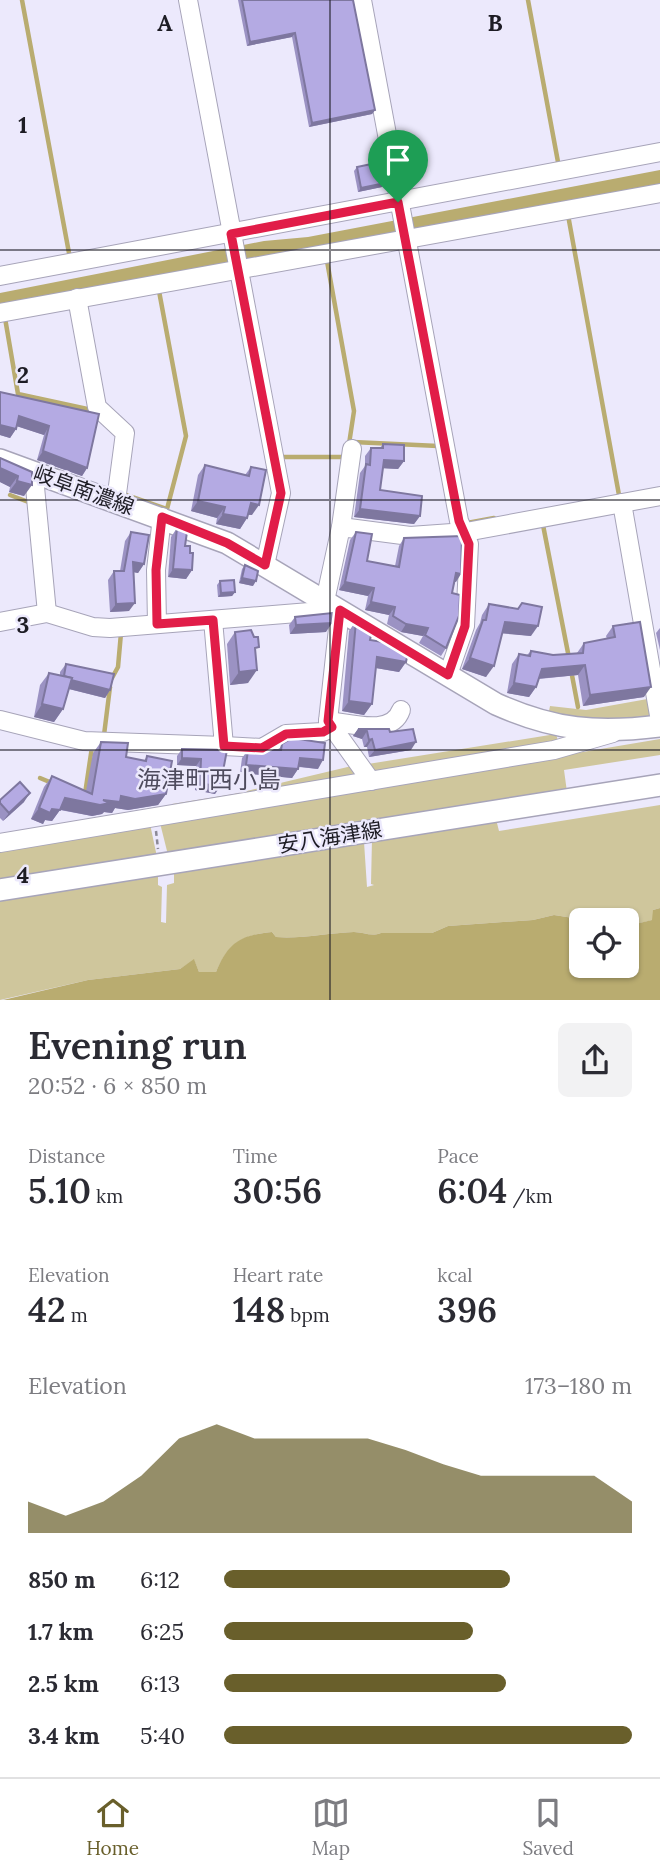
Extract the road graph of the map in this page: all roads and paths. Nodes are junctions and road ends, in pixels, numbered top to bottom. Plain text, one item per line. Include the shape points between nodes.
1 (188, 0) edge
2 (362, 0) edge
3 (660, 152) edge
4 (660, 193) edge
5 (399, 207) junction
6 (232, 238) junction
7 (405, 238) junction
8 (237, 265) junction
9 (0, 276) edge
10 (77, 298) junction
11 (0, 313) edge
12 (352, 449) dead end
13 (0, 460) edge
14 (37, 473) junction
15 (660, 496) edge
16 (116, 501) junction
17 (622, 503) junction
18 (162, 517) junction
19 (341, 527) junction
20 (466, 532) junction
21 (265, 565) junction
22 (332, 606) junction
23 (47, 613) junction
24 (213, 620) junction
25 (0, 622) edge
26 (157, 624) junction
27 (448, 675) junction
28 (401, 710) dead end
29 (0, 720) edge
30 (660, 720) edge
31 (330, 724) junction
32 (660, 726) edge
33 (618, 731) junction
34 (224, 746) junction
35 (371, 781) junction
36 (660, 785) edge
37 (154, 818) junction
38 (0, 843) edge
39 (160, 863) junction
40 (0, 890) edge

1 - 6 street
2 - 5 street
3 - 5 street
4 - 7 street
5 - 6 street
5 - 7 street
6 - 8 street
6 - 9 street
7 - 8 street
7 - 20 street via 459,521
8 - 10 street
8 - 21 street via 281,493
10 - 11 street
10 - 16 street via 97,407 125,433
12 - 19 street
13 - 14 main road, 岐阜南濃線
14 - 16 main road, 岐阜南濃線
14 - 23 street
15 - 17 street
16 - 18 main road, 岐阜南濃線
17 - 20 street
17 - 30 street
18 - 21 main road, 岐阜南濃線 via 227,543
18 - 26 street via 156,570
19 - 20 street via 410,536
19 - 22 street
20 - 27 street via 465,626
21 - 22 main road, 岐阜南濃線
22 - 24 street via 321,611
22 - 27 main road, 岐阜南濃線
22 - 31 street
23 - 25 street
23 - 26 street via 93,627
24 - 26 street
24 - 34 street
27 - 33 main road, 岐阜南濃線 via 533,720 574,729
28 - 31 street via 391,723 380,726
29 - 34 street via 84,741
31 - 34 street via 323,732 286,734 262,748
31 - 35 street
32 - 33 main road, 岐阜南濃線
33 - 35 street via 554,750
35 - 37 street
36 - 39 main road, 安八海津線
37 - 38 street
37 - 39 path
39 - 40 main road, 安八海津線

